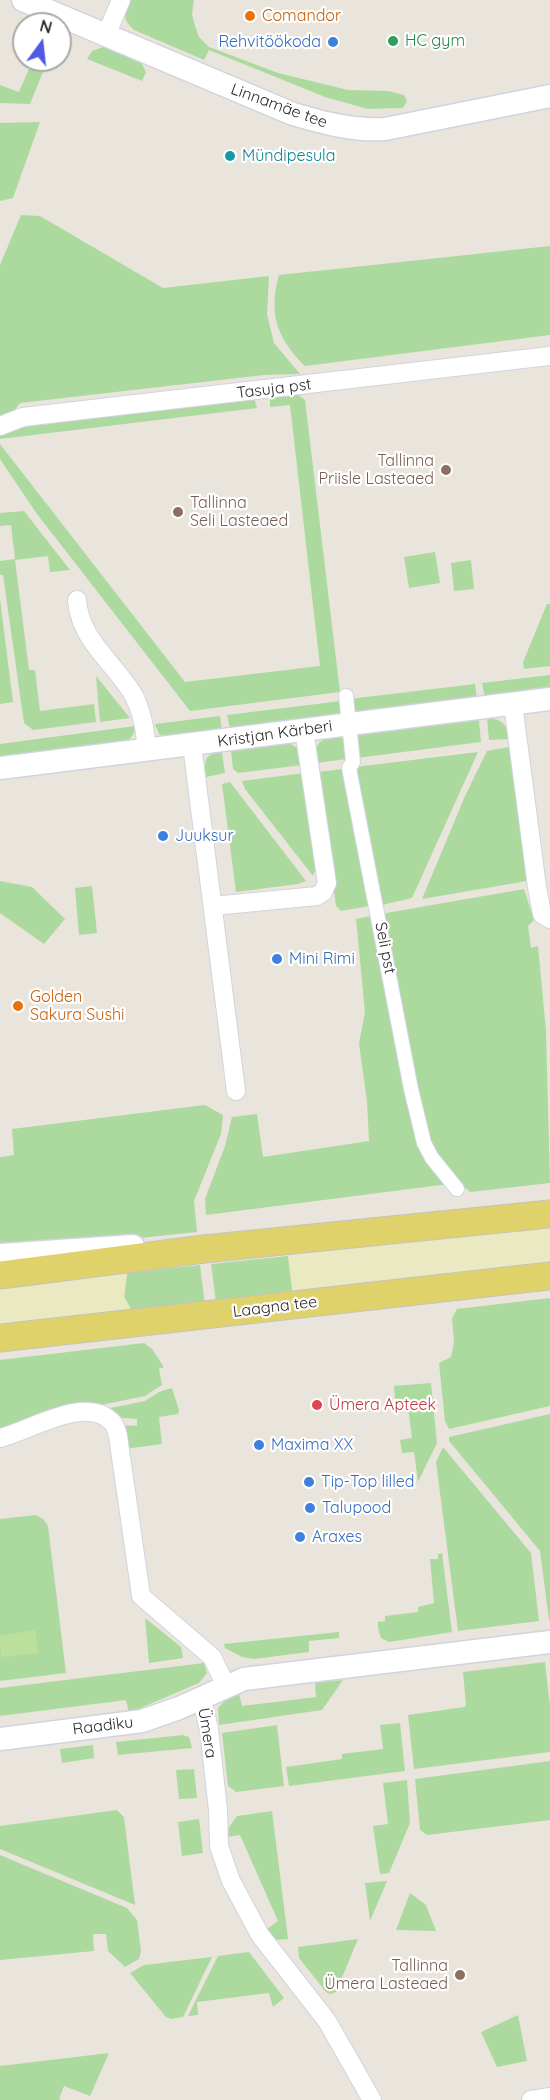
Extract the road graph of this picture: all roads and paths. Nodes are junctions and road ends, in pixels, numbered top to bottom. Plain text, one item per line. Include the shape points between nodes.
1 (23, 0) edge
2 (121, 0) edge
3 (106, 35) junction
4 (550, 96) edge
5 (550, 356) edge
6 (0, 426) edge
7 (77, 600) dead end
8 (346, 696) dead end
9 (550, 699) edge
10 (513, 704) junction
11 (348, 724) junction
12 (304, 730) junction
13 (192, 745) junction
14 (147, 750) junction
15 (0, 768) edge
16 (213, 906) junction
17 (550, 919) edge
18 (236, 1091) dead end
19 (457, 1189) dead end
20 (550, 1214) edge
21 (204, 1249) junction
22 (0, 1255) edge
23 (0, 1275) edge
24 (550, 1276) edge
25 (61, 1331) junction
26 (0, 1338) edge
27 (0, 1346) edge
28 (0, 1437) edge
29 (550, 1642) edge
30 (226, 1686) junction
31 (201, 1697) junction
32 (0, 1739) edge
33 (550, 2097) edge
34 (372, 2100) edge
35 (531, 2100) edge

1 - 3 street, Linnamäe tee
2 - 3 street
3 - 4 street, Linnamäe tee via 293,114 332,126 385,129
5 - 6 street, Tasuja pst via 23,417
7 - 14 street via 78,616 86,632 132,693 144,721
8 - 11 street, Seli pst
9 - 10 street, Kristjan Kärberi
10 - 11 street, Kristjan Kärberi
10 - 17 street via 537,887 542,914
11 - 12 street, Kristjan Kärberi
11 - 19 street, Seli pst via 353,762 349,768 411,1089 424,1143
12 - 13 street, Kristjan Kärberi
12 - 16 street via 327,883 323,892 318,896
13 - 14 street, Kristjan Kärberi
13 - 16 street
14 - 15 street, Kristjan Kärberi
16 - 18 street
20 - 21 main road
21 - 22 street via 166,1244
21 - 23 main road
24 - 25 main road, Laagna tee
25 - 26 main road, Laagna tee
25 - 27 street
28 - 30 street, Ümera via 81,1412 97,1413 113,1423 141,1596 212,1658
29 - 30 street via 290,1672
30 - 31 street, Ümera
31 - 32 street, Raadiku via 142,1721
31 - 34 street, Ümera via 209,1729 219,1846 231,1881 260,1935 327,2021
33 - 35 street

